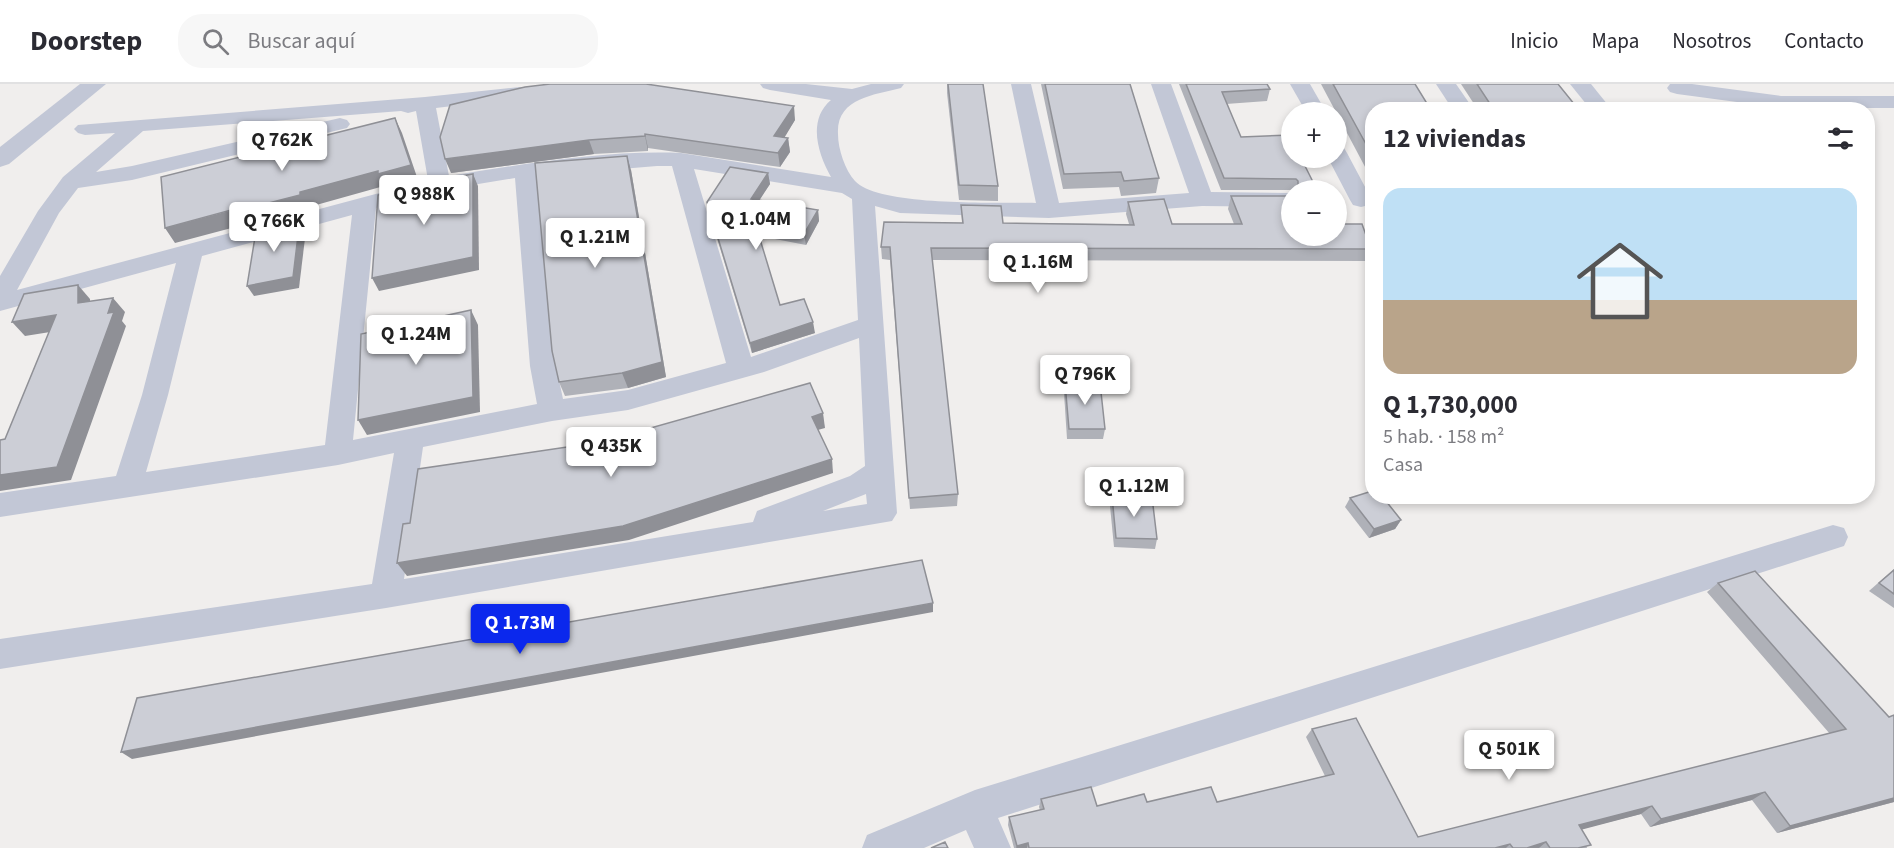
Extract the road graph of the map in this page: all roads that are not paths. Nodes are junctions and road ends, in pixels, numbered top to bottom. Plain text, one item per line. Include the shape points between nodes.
1 (94, 84) edge
2 (770, 84) edge
3 (894, 84) edge
4 (1021, 84) edge
5 (1161, 84) edge
6 (1300, 84) edge
7 (1446, 84) edge
8 (1580, 84) edge
9 (1674, 86) edge
10 (540, 91) edge
11 (852, 95) junction
12 (1310, 102) edge
13 (1458, 102) edge
14 (1595, 102) edge
15 (1696, 102) edge
16 (1781, 102) joint
17 (1894, 102) edge
18 (425, 104) junction
19 (137, 125) junction
20 (85, 129) dead end
21 (0, 159) edge
22 (681, 160) junction
23 (1346, 168) edge
24 (525, 170) junction
25 (71, 182) junction
26 (440, 184) junction
27 (855, 192) junction
28 (1365, 197) edge
29 (1202, 199) junction
30 (1281, 200) edge
31 (1365, 200) edge
32 (1347, 201) edge
33 (365, 204) junction
34 (1049, 211) junction
35 (191, 251) junction
36 (0, 298) edge
37 (0, 303) edge
38 (872, 324) junction
39 (741, 369) junction
40 (552, 411) junction
41 (410, 441) junction
42 (338, 454) junction
43 (128, 485) junction
44 (0, 505) edge
45 (1833, 537) dead end
46 (386, 595) junction
47 (0, 654) edge
48 (975, 808) junction
49 (880, 848) edge
50 (993, 848) edge

1 - 21 street
2 - 11 street
3 - 11 street
4 - 34 street
5 - 29 street
6 - 12 street
7 - 13 street
8 - 14 street
9 - 15 street
9 - 16 street
10 - 18 street
11 - 27 street via 834,108 825,139 840,176
16 - 17 street
18 - 19 street
18 - 25 street via 132,173
18 - 26 street
19 - 20 street
19 - 25 street
22 - 24 street
22 - 27 street
22 - 39 street
23 - 28 street
24 - 26 street
24 - 40 street via 543,366
25 - 36 street
26 - 33 street
27 - 34 street via 900,206
27 - 38 street
29 - 30 street
29 - 34 street
31 - 32 street
33 - 35 street
33 - 42 street
35 - 37 street
35 - 43 street
38 - 39 street
38 - 46 street via 882,513
39 - 40 street via 628,400
40 - 41 street
41 - 42 street
41 - 46 street
42 - 43 street
43 - 44 street
45 - 48 street
46 - 47 street
48 - 49 street
48 - 50 street

